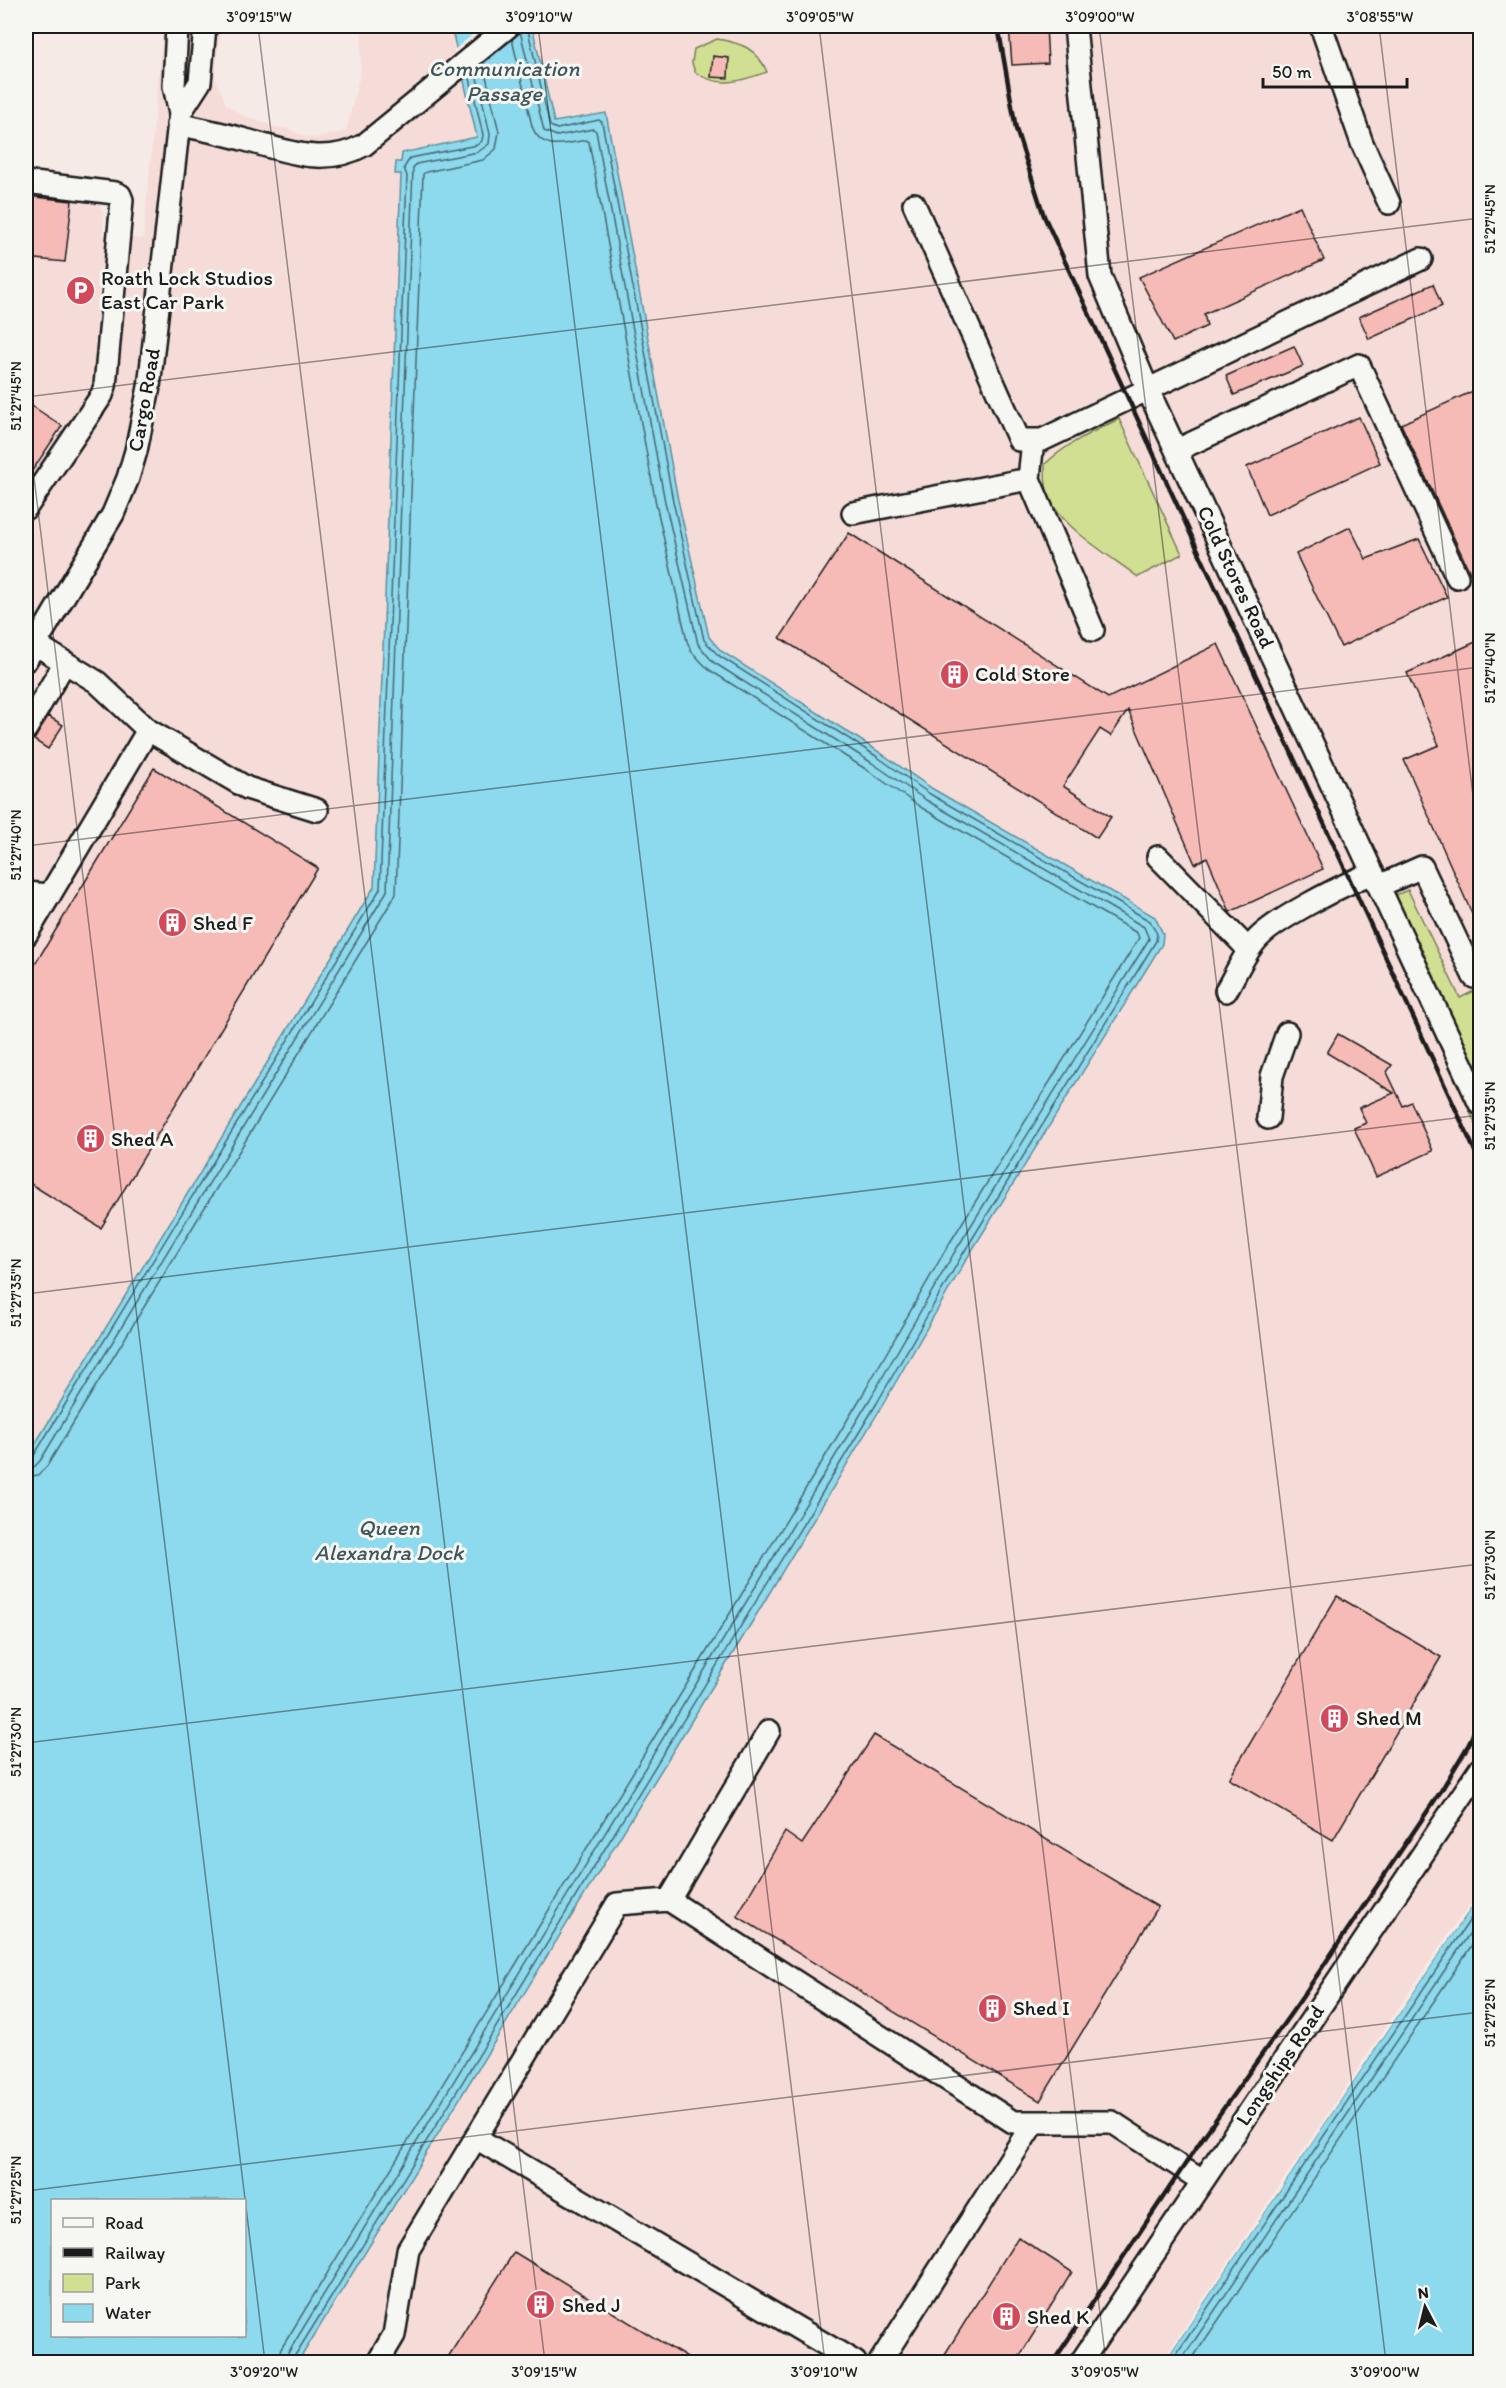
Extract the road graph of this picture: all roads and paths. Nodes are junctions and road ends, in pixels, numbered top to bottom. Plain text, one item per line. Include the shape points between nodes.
1 (177, 26) edge
2 (205, 26) edge
3 (509, 26) edge
4 (1075, 26) edge
5 (1320, 26) edge
6 (179, 118) junction
7 (26, 182) edge
8 (1389, 203) dead end
9 (914, 204) dead end
10 (1421, 259) dead end
11 (1148, 390) junction
12 (1033, 440) junction
13 (1177, 450) junction
14 (1029, 479) junction
15 (26, 508) edge
16 (853, 513) dead end
17 (1457, 577) dead end
18 (1093, 630) dead end
19 (30, 652) edge
20 (65, 662) junction
21 (26, 729) edge
22 (148, 730) junction
23 (316, 810) dead end
24 (1158, 857) dead end
25 (1376, 879) junction
26 (26, 893) edge
27 (50, 895) junction
28 (26, 935) edge
29 (1249, 950) junction
30 (1480, 974) edge
31 (1226, 991) dead end
32 (1287, 1033) dead end
33 (1480, 1104) edge
34 (1268, 1118) dead end
35 (769, 1731) dead end
36 (1480, 1769) edge
37 (669, 1900) junction
38 (1034, 2122) junction
39 (476, 2138) junction
40 (1202, 2181) junction
41 (378, 2362) edge
42 (855, 2362) edge
43 (880, 2362) edge
44 (1081, 2362) edge

1 - 6 street via 174,86
2 - 6 street via 200,82
3 - 6 street via 352,152 317,158 303,156
4 - 11 street, Cold Stores Road via 1100,276
5 - 8 street via 1362,143
6 - 19 street, Cargo Road via 149,387 136,451 113,514
7 - 15 street via 120,195 122,200 102,395
9 - 12 street via 1018,440
10 - 11 street
11 - 12 street via 1042,440
11 - 13 street, Cold Stores Road
12 - 14 street
13 - 17 street via 1359,365
13 - 25 street, Cold Stores Road
14 - 16 street
14 - 18 street
19 - 20 street
20 - 21 street
20 - 22 street via 97,682
22 - 23 street via 247,788
22 - 27 street
24 - 29 street
25 - 29 street via 1350,881 1291,915 1255,941
25 - 30 street via 1422,867 1474,977
25 - 33 street, Cold Stores Road
26 - 27 street
27 - 28 street
29 - 31 street
32 - 34 street via 1272,1076
35 - 37 street
36 - 40 street, Longships Road
37 - 38 street via 1013,2122
37 - 39 street via 617,1904
38 - 40 street via 1112,2122
38 - 43 street
39 - 41 street via 408,2250 394,2335
39 - 42 street
40 - 44 street, Longships Road

